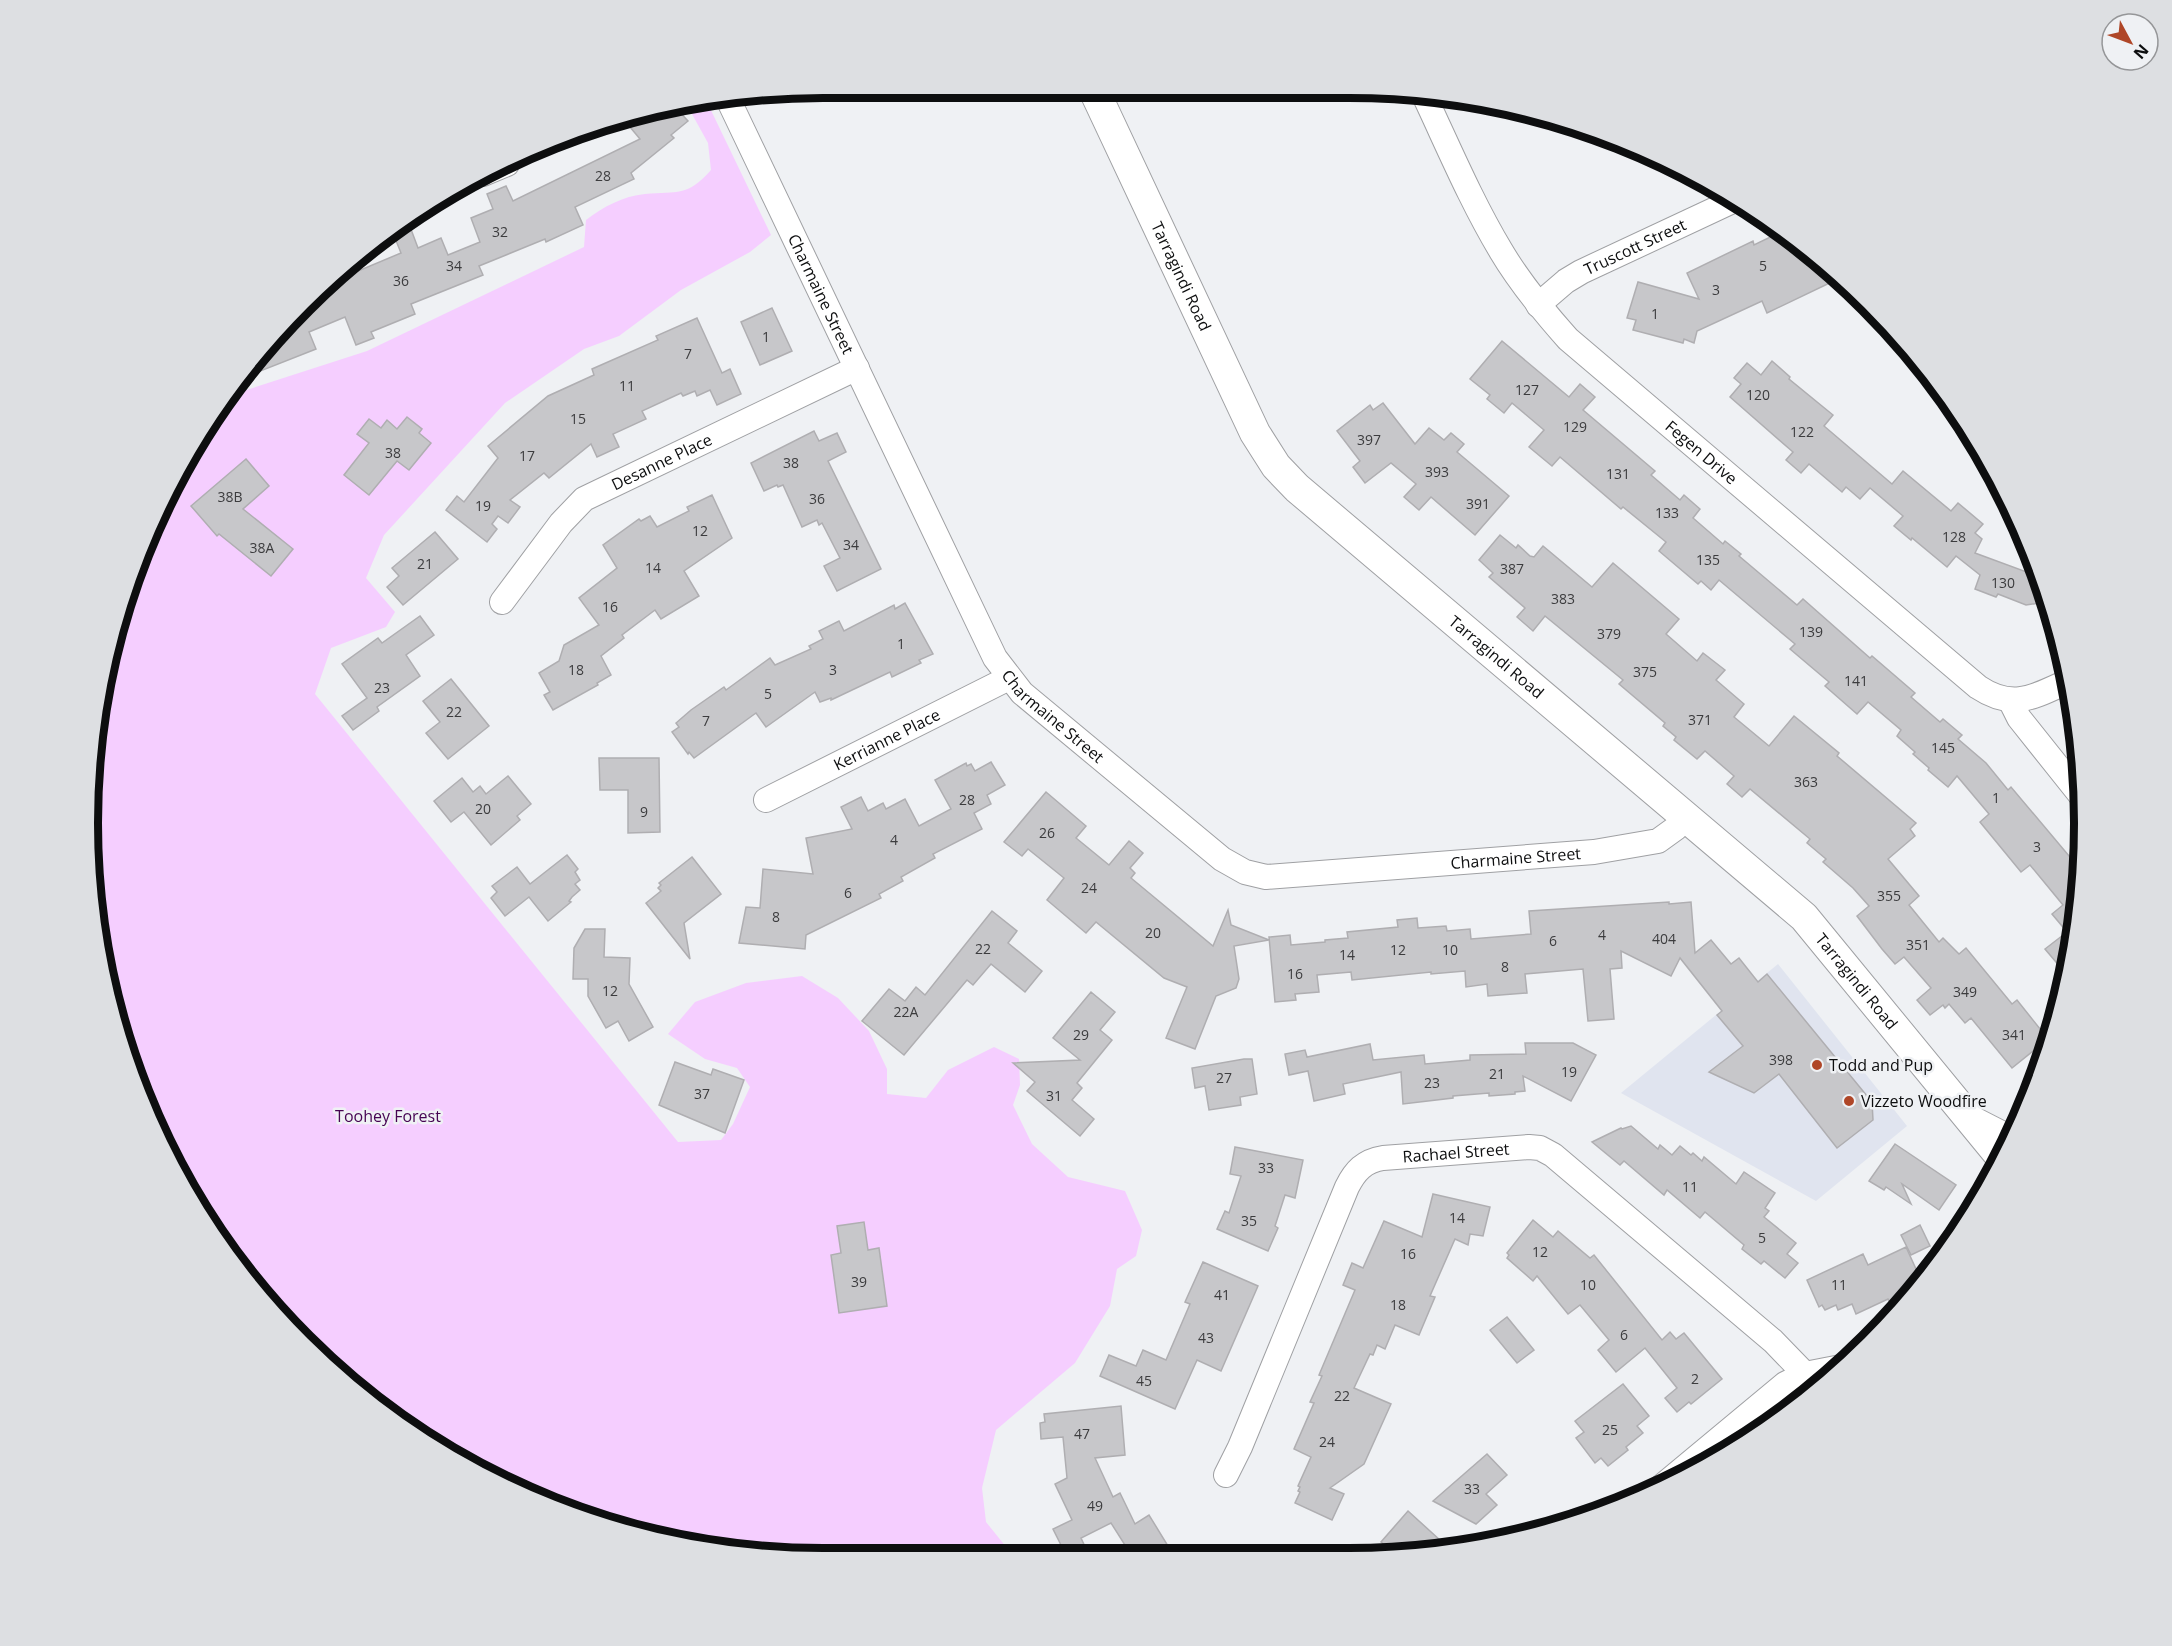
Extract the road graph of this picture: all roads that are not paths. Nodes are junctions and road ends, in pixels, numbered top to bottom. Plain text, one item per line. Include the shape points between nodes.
1 (1097, 98) edge
2 (1427, 102) edge
3 (730, 104) edge
4 (1726, 204) edge
5 (1538, 305) junction
6 (857, 368) junction
7 (502, 602) dead end
8 (1009, 678) junction
9 (2061, 684) edge
10 (2010, 700) junction
11 (2073, 786) edge
12 (766, 800) dead end
13 (1685, 816) junction
14 (1965, 1114) junction
15 (2004, 1134) edge
16 (1996, 1151) edge
17 (1825, 1370) edge
18 (1805, 1374) junction
19 (1690, 1463) edge
20 (1226, 1475) dead end

1 - 13 street, Tarragindi Road via 1255,433 1275,466
2 - 5 street, Fegen Drive via 1487,228
3 - 6 street, Charmaine Street
4 - 5 street, Truscott Street via 1581,272
5 - 10 street, Fegen Drive via 1568,339 1969,679 1993,697
6 - 7 street, Desanne Place via 584,499 567,515
6 - 8 street, Charmaine Street via 983,636
8 - 12 street, Kerrianne Place
8 - 13 street, Charmaine Street via 1029,699 1222,859 1245,872 1266,877 1594,852 1658,841
9 - 10 street via 2030,697
10 - 11 street via 2019,718
13 - 14 street, Tarragindi Road via 1812,926
14 - 15 street
14 - 16 street, Tarragindi Road
17 - 18 street
18 - 19 street via 1785,1384
18 - 20 street, Rachael Street via 1773,1341 1544,1149 1383,1158 1364,1164 1351,1178

